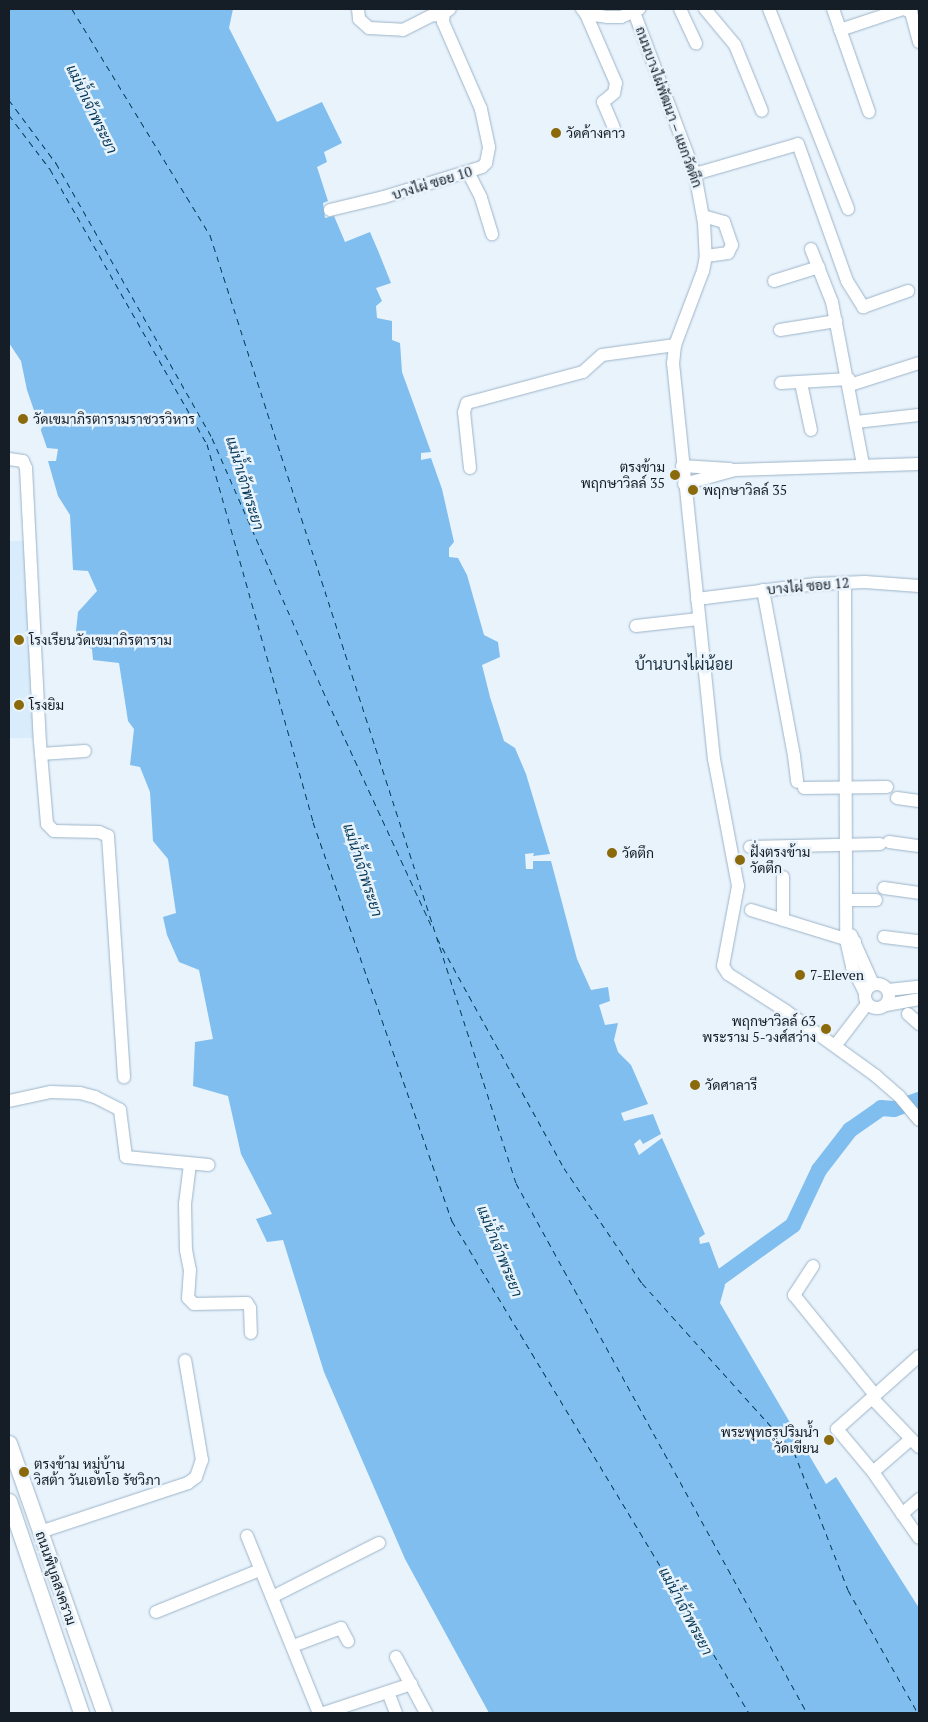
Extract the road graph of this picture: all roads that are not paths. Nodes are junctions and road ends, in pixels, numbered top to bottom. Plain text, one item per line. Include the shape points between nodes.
1 (358, 9) edge
2 (680, 9) edge
3 (705, 9) edge
4 (769, 9) edge
5 (833, 9) edge
6 (904, 9) edge
7 (637, 10) edge
8 (584, 11) edge
9 (441, 12) edge
10 (840, 30) junction
11 (919, 42) edge
12 (696, 44) dead end
13 (762, 111) dead end
14 (868, 112) dead end
15 (614, 128) dead end
16 (468, 172) junction
17 (695, 174) junction
18 (848, 209) dead end
19 (330, 210) dead end
20 (704, 216) junction
21 (492, 234) dead end
22 (811, 249) dead end
23 (706, 256) junction
24 (819, 267) junction
25 (774, 281) dead end
26 (908, 291) dead end
27 (836, 321) junction
28 (780, 330) dead end
29 (675, 345) junction
30 (919, 362) edge
31 (849, 382) junction
32 (781, 383) dead end
33 (801, 383) junction
34 (919, 415) edge
35 (856, 422) junction
36 (811, 430) dead end
37 (9, 459) edge
38 (863, 464) junction
39 (919, 464) edge
40 (682, 466) junction
41 (470, 468) dead end
42 (735, 470) junction
43 (684, 484) junction
44 (919, 586) edge
45 (762, 590) junction
46 (845, 590) dead end
47 (696, 598) junction
48 (699, 619) junction
49 (636, 626) dead end
50 (85, 750) dead end
51 (41, 754) junction
52 (887, 787) dead end
53 (845, 788) junction
54 (897, 798) dead end
55 (919, 801) edge
56 (847, 843) junction
57 (919, 846) edge
58 (750, 847) dead end
59 (783, 877) dead end
60 (884, 888) dead end
61 (919, 893) edge
62 (848, 900) junction
63 (876, 900) dead end
64 (751, 910) dead end
65 (783, 920) junction
66 (850, 937) junction
67 (884, 937) dead end
68 (919, 941) edge
69 (919, 987) edge
70 (888, 990) junction
71 (869, 993) junction
72 (919, 999) edge
73 (886, 1005) junction
74 (908, 1014) dead end
75 (919, 1024) edge
76 (834, 1046) junction
77 (124, 1077) dead end
78 (9, 1101) edge
79 (917, 1117) edge
80 (190, 1164) junction
81 (209, 1165) dead end
82 (813, 1266) dead end
83 (251, 1332) dead end
84 (919, 1356) edge
85 (185, 1360) dead end
86 (874, 1396) junction
87 (9, 1443) edge
88 (915, 1443) edge
89 (873, 1472) junction
90 (919, 1499) edge
91 (9, 1501) edge
92 (902, 1514) junction
93 (14, 1532) edge
94 (40, 1532) junction
95 (247, 1536) dead end
96 (919, 1538) edge
97 (379, 1543) dead end
98 (260, 1570) junction
99 (272, 1597) junction
100 (156, 1612) dead end
101 (348, 1641) dead end
102 (293, 1646) junction
103 (396, 1657) dead end
104 (411, 1684) junction
105 (388, 1692) junction
106 (81, 1713) edge
107 (104, 1713) edge
108 (319, 1713) edge
109 (324, 1713) edge
110 (396, 1713) edge
111 (426, 1713) edge

1 - 9 street via 359,19 369,28 403,30
2 - 12 street
3 - 13 street via 735,45
4 - 18 street
5 - 10 street
6 - 10 street
6 - 11 street via 911,12
7 - 8 street via 607,18
7 - 17 street, ถนนบางไผ่พัฒนา – แยกวัดตึก
8 - 15 street via 616,82 614,93 603,102
9 - 16 street, บางไผ่ ซอย 10 via 478,102 489,147 486,163
10 - 14 street
16 - 19 street, บางไผ่ ซอย 10
16 - 21 street via 481,198
17 - 20 street, ถนนบางไผ่พัฒนา – แยกวัดตึก
17 - 26 street via 798,144 847,281 863,307
20 - 23 street, ถนนบางไผ่พัฒนา – แยกวัดตึก
20 - 23 street via 724,222 732,245 728,253
22 - 24 street
23 - 29 street, ถนนบางไผ่พัฒนา – แยกวัดตึก via 697,291
24 - 25 street
24 - 27 street
27 - 28 street
27 - 31 street
29 - 40 street, ถนนบางไผ่พัฒนา – แยกวัดตึก via 673,363
29 - 41 street via 602,356 583,372 467,403 464,412
30 - 31 street
31 - 33 street
31 - 35 street
32 - 33 street
33 - 36 street
34 - 35 street
35 - 38 street
37 - 51 street via 23,461 26,468
38 - 39 street
38 - 42 street
40 - 42 street
40 - 43 street, ถนนบางไผ่พัฒนา – แยกวัดตึก
42 - 43 street
43 - 47 street, ถนนบางไผ่พัฒนา – แยกวัดตึก
44 - 45 street, บางไผ่ ซอย 12 via 865,582
45 - 47 street, บางไผ่ ซอย 12
45 - 53 street via 801,785
46 - 53 street
47 - 48 street, ถนนบางไผ่พัฒนา – แยกวัดตึก
48 - 49 street
48 - 76 street, ถนนบางไผ่พัฒนา – แยกวัดตึก via 720,801 738,886 723,966 728,974
50 - 51 street
51 - 77 street via 49,828 108,836
52 - 53 street
53 - 56 street
54 - 55 street
56 - 57 street
56 - 58 street
56 - 62 street
59 - 65 street
60 - 61 street
62 - 63 street
62 - 66 street
64 - 65 street
65 - 66 street
66 - 71 street via 852,967
67 - 68 street
69 - 70 street
70 - 71 street
70 - 73 street
71 - 73 street via 876,1009
71 - 76 street
72 - 73 street
74 - 75 street
76 - 79 street, ถนนบางไผ่พัฒนา – แยกวัดตึก via 899,1096
78 - 80 street via 51,1092 95,1097 120,1110 126,1157
80 - 81 street
80 - 83 street via 185,1204 190,1270 188,1298 194,1304 247,1303
82 - 86 street via 794,1295
84 - 86 street
85 - 94 street via 202,1460 196,1477
86 - 88 street
86 - 89 street via 837,1429
87 - 94 main road, ถนนพิบูลสงคราม
88 - 89 street
89 - 92 street
90 - 92 street
91 - 93 main road, ถนนพิบูลสงคราม
92 - 96 street
93 - 106 main road, ถนนพิบูลสงคราม
94 - 107 main road, ถนนพิบูลสงคราม
95 - 98 street
97 - 99 street
98 - 99 street
98 - 100 street
99 - 102 street
101 - 102 street via 341,1628
102 - 108 street
103 - 104 street
104 - 105 street
104 - 111 street
105 - 109 street
105 - 110 street

